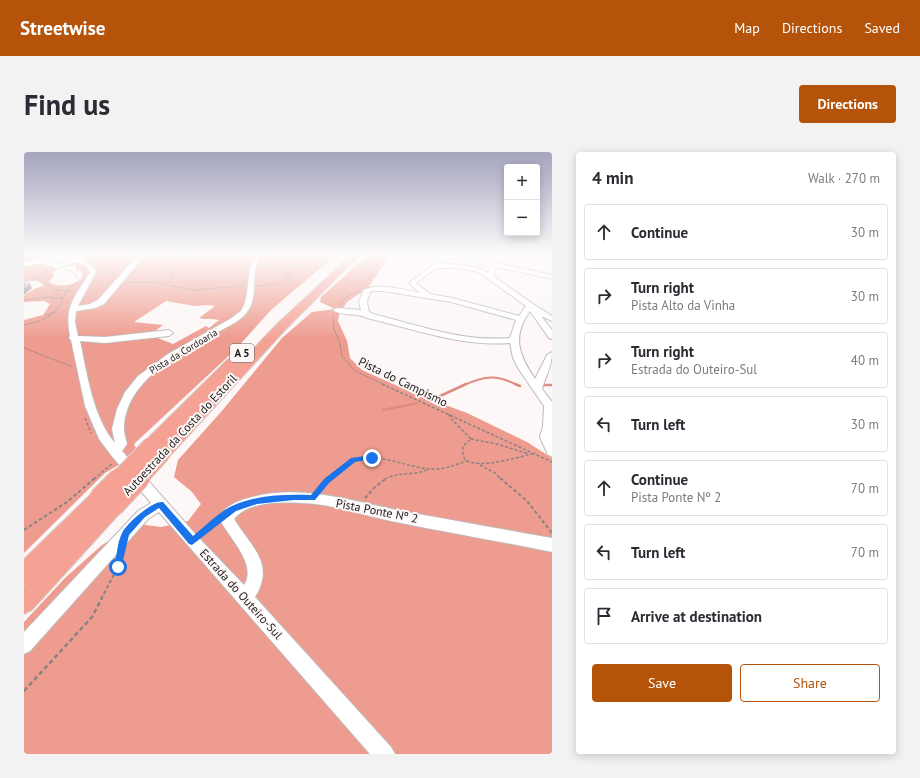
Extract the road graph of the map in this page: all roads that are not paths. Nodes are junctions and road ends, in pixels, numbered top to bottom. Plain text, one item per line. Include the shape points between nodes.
1 (87, 282) edge
2 (118, 282) edge
3 (251, 282) edge
4 (324, 282) edge
5 (413, 282) edge
6 (498, 282) edge
7 (514, 282) edge
8 (507, 288) junction
9 (428, 296) junction
10 (530, 306) junction
11 (72, 309) junction
12 (336, 310) road end
13 (365, 313) junction
14 (522, 319) junction
15 (552, 319) edge
16 (169, 333) dead end
17 (552, 336) edge
18 (73, 338) junction
19 (513, 340) junction
20 (552, 355) edge
21 (537, 389) junction
22 (115, 452) junction
23 (552, 452) edge
24 (107, 502) junction
25 (160, 504) junction
26 (552, 545) edge
27 (24, 574) edge
28 (245, 598) junction
29 (24, 602) edge
30 (24, 645) edge
31 (384, 754) edge

1 - 11 street, Estrada do Outeiro-Sul
2 - 11 street via 99,304
3 - 22 street, Pista da Cordoaria via 248,305 244,312 205,338 158,363 132,388 124,403 118,428 121,444
4 - 24 highway, Autoestrada da Costa do Estoril / A 5, bridge
5 - 9 street
6 - 8 street
7 - 8 street via 514,287
8 - 10 street
9 - 13 street via 372,289 365,295
9 - 14 street
10 - 14 street
10 - 15 street
10 - 17 street
11 - 18 street, Estrada do Outeiro-Sul
12 - 13 street
13 - 19 street via 458,339 476,342
14 - 19 street
16 - 18 street via 105,340
18 - 22 street, Estrada do Outeiro-Sul via 94,418
19 - 21 street via 517,358
20 - 21 street
21 - 23 street via 549,406 546,437
22 - 25 street, Estrada do Outeiro-Sul
24 - 27 highway, Autoestrada da Costa do Estoril / A 5
24 - 29 highway, Autoestrada da Costa do Estoril / A 5
25 - 28 street, Estrada do Outeiro-Sul
25 - 30 street via 143,515
26 - 28 street, Pista Ponte Nº 2 via 313,498 294,497 257,501 234,509 226,518 252,554 255,566 253,588
28 - 31 street, Estrada do Outeiro-Sul

